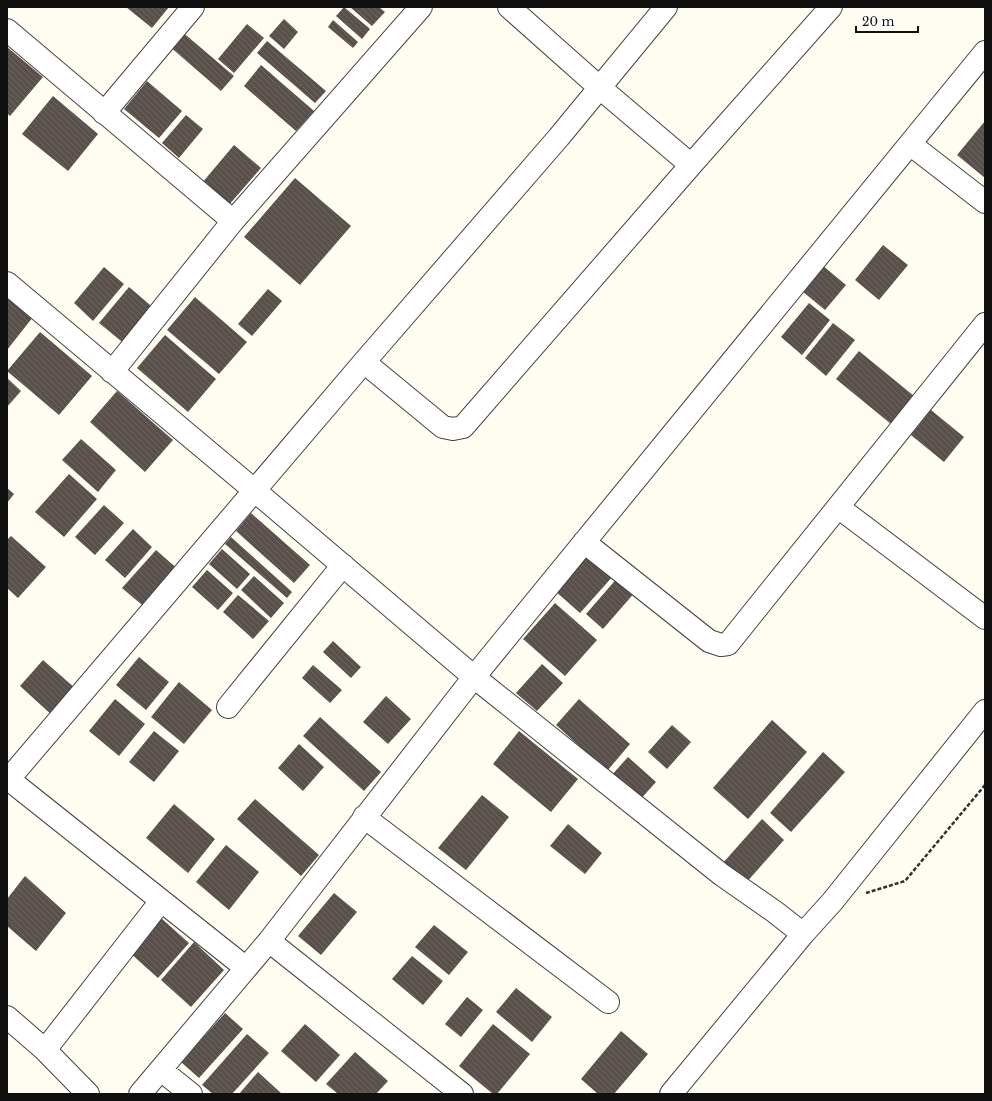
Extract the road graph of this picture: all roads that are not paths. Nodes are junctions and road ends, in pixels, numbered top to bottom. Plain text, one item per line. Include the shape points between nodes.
1 (192, 7) edge
2 (421, 7) edge
3 (509, 7) edge
4 (666, 7) edge
5 (831, 7) edge
6 (7, 30) edge
7 (985, 52) edge
8 (599, 87) junction
9 (104, 113) junction
10 (910, 144) junction
11 (691, 165) junction
12 (985, 202) edge
13 (233, 221) junction
14 (7, 283) edge
15 (985, 324) edge
16 (364, 362) junction
17 (112, 372) junction
18 (254, 490) junction
19 (838, 507) junction
20 (584, 542) junction
21 (342, 565) junction
22 (985, 618) edge
23 (474, 677) junction
24 (228, 707) dead end
25 (985, 711) edge
26 (7, 779) edge
27 (364, 817) junction
28 (161, 901) junction
29 (803, 934) junction
30 (269, 941) junction
31 (246, 968) junction
32 (608, 1002) dead end
33 (7, 1017) edge
34 (45, 1050) junction
35 (161, 1070) junction
36 (88, 1094) edge
37 (140, 1094) edge
38 (191, 1094) edge
39 (462, 1094) edge
40 (671, 1094) edge

1 - 9 street
2 - 13 street
3 - 8 street
4 - 8 street
5 - 11 street
6 - 9 street
7 - 10 street
8 - 11 street
8 - 16 street
9 - 13 street
10 - 12 street
10 - 20 street
11 - 16 street via 464,427 443,427
13 - 17 street
14 - 17 street
15 - 19 street
16 - 18 street
17 - 18 street
18 - 21 street
18 - 26 street
19 - 20 street via 728,644 721,645 709,641
19 - 22 street
20 - 23 street
21 - 23 street
21 - 24 street
23 - 27 street
23 - 29 street via 722,875
25 - 29 street via 832,902
26 - 28 street
27 - 30 street
27 - 32 street
28 - 31 street
28 - 34 street
29 - 40 street
30 - 31 street
30 - 39 street
31 - 35 street
33 - 34 street
34 - 36 street
35 - 37 street
35 - 38 street

